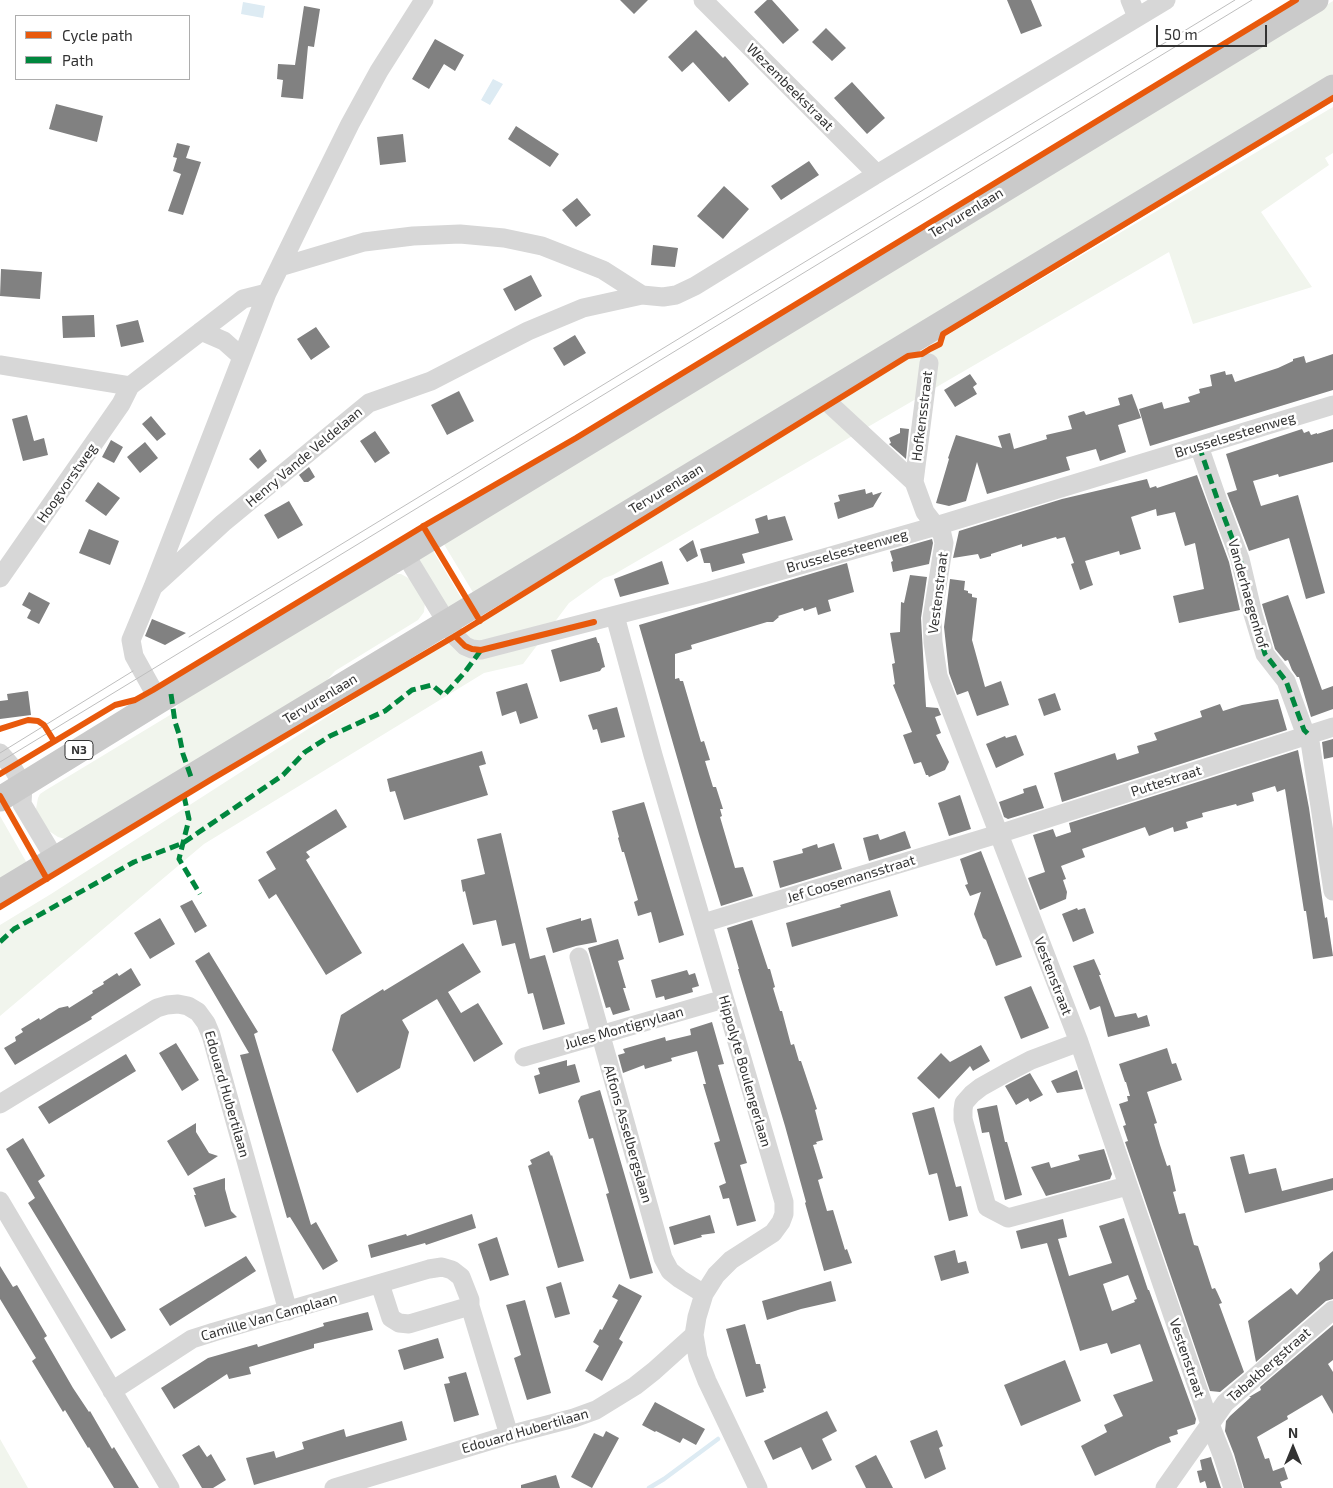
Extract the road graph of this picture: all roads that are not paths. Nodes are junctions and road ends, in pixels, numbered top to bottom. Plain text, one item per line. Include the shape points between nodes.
1 (424, 0) edge
2 (703, 0) edge
3 (1166, 0) edge
4 (1316, 0) edge
5 (1133, 9) edge
6 (1330, 94) edge
7 (877, 174) junction
8 (280, 267) junction
9 (267, 294) junction
10 (642, 295) junction
11 (201, 331) junction
12 (242, 357) junction
13 (928, 363) dead end
14 (0, 366) edge
15 (130, 386) junction
16 (821, 396) junction
17 (1333, 405) edge
18 (1199, 446) junction
19 (914, 482) junction
20 (936, 526) junction
21 (405, 554) junction
22 (0, 578) edge
23 (153, 587) junction
24 (615, 616) junction
25 (447, 622) junction
26 (159, 701) junction
27 (1333, 728) edge
28 (1309, 735) junction
29 (0, 753) edge
30 (23, 784) junction
31 (0, 799) edge
32 (998, 834) junction
33 (55, 859) junction
34 (1333, 886) edge
35 (0, 892) edge
36 (703, 923) junction
37 (579, 957) dead end
38 (724, 999) junction
39 (601, 1036) junction
40 (1079, 1042) junction
41 (524, 1057) dead end
42 (0, 1104) edge
43 (1127, 1186) junction
44 (0, 1201) edge
45 (380, 1284) junction
46 (704, 1294) junction
47 (470, 1306) junction
48 (1333, 1310) edge
49 (288, 1311) junction
50 (694, 1335) junction
51 (112, 1391) junction
52 (1210, 1424) junction
53 (509, 1435) junction
54 (1168, 1487) edge
55 (170, 1488) edge
56 (334, 1488) edge
57 (758, 1488) edge
58 (1233, 1488) edge

1 - 8 street via 355,115
2 - 7 street, Wezembeekstraat
3 - 5 street
4 - 21 main road, Tervurenlaan / N3
5 - 7 street
6 - 16 main road, Tervurenlaan
7 - 10 street via 695,286 676,295
8 - 9 street
8 - 10 street via 364,242 460,234 542,246 603,270
9 - 11 street, Hoogvorstweg via 243,299
9 - 12 street
10 - 23 street, Henry Vande Veldelaan via 583,308 528,330 431,381 369,403 223,523
11 - 12 street via 224,341
11 - 15 street, Hoogvorstweg
12 - 23 street
13 - 19 street, Hofkensstraat
14 - 15 street
15 - 22 street, Hoogvorstweg via 121,404
16 - 19 street, Hofkensstraat
16 - 25 main road, Tervurenlaan
17 - 18 street, Brusselsesteenweg
18 - 20 street, Brusselsesteenweg
18 - 28 street, Vanderhaegenhof via 1240,558 1265,654 1286,681 1304,730
19 - 20 street, Hofkensstraat via 925,512
20 - 24 street, Brusselsesteenweg
20 - 32 street, Vestenstraat via 944,545 932,618 936,662 944,692
21 - 25 street, Brusselsesteenweg
21 - 26 main road, Tervurenlaan / N3
23 - 26 street via 131,640 134,656
24 - 25 street, Brusselsesteenweg via 481,650 465,646
24 - 36 street, Hippolyte Boulengerlaan
25 - 33 main road, Tervurenlaan
26 - 30 main road, Tervurenlaan / N3
27 - 28 street, Puttestraat
28 - 32 street, Puttestraat
28 - 34 street, Vanderhaegenhof
29 - 30 street
30 - 31 main road, Tervurenlaan / N3
30 - 33 street via 22,804
32 - 36 street, Jef Coosemansstraat
32 - 40 street, Vestenstraat
33 - 35 main road, Tervurenlaan
36 - 38 street, Hippolyte Boulengerlaan
37 - 39 street, Alfons Asselbergslaan
38 - 39 street, Jules Montignylaan
38 - 46 street, Hippolyte Boulengerlaan via 784,1202 784,1214 773,1233 731,1260
39 - 41 street, Jules Montignylaan
39 - 46 street, Alfons Asselbergslaan via 664,1258 670,1271
40 - 43 street, Vestenstraat
40 - 43 street via 1006,1073 981,1087 964,1103 963,1119 987,1207 1008,1218
42 - 49 street, Edouard Hubertilaan via 157,1008 178,1004 198,1012 211,1036
43 - 52 street, Vestenstraat
44 - 51 street
45 - 47 street, Camille Van Camplaan via 442,1267 461,1277
45 - 47 street via 390,1318 399,1323 408,1324
45 - 49 street, Camille Van Camplaan
46 - 50 street, Hippolyte Boulengerlaan
47 - 53 street, Camille Van Camplaan
48 - 52 street, Tabakbergstraat via 1225,1403
49 - 51 street, Camille Van Camplaan via 192,1339
50 - 53 street, Edouard Hubertilaan via 654,1372 596,1410
50 - 57 street, Hippolyte Boulengerlaan via 707,1381
51 - 55 street
52 - 54 street, Tabakbergstraat
52 - 58 street, Vestenstraat
53 - 56 street, Edouard Hubertilaan

